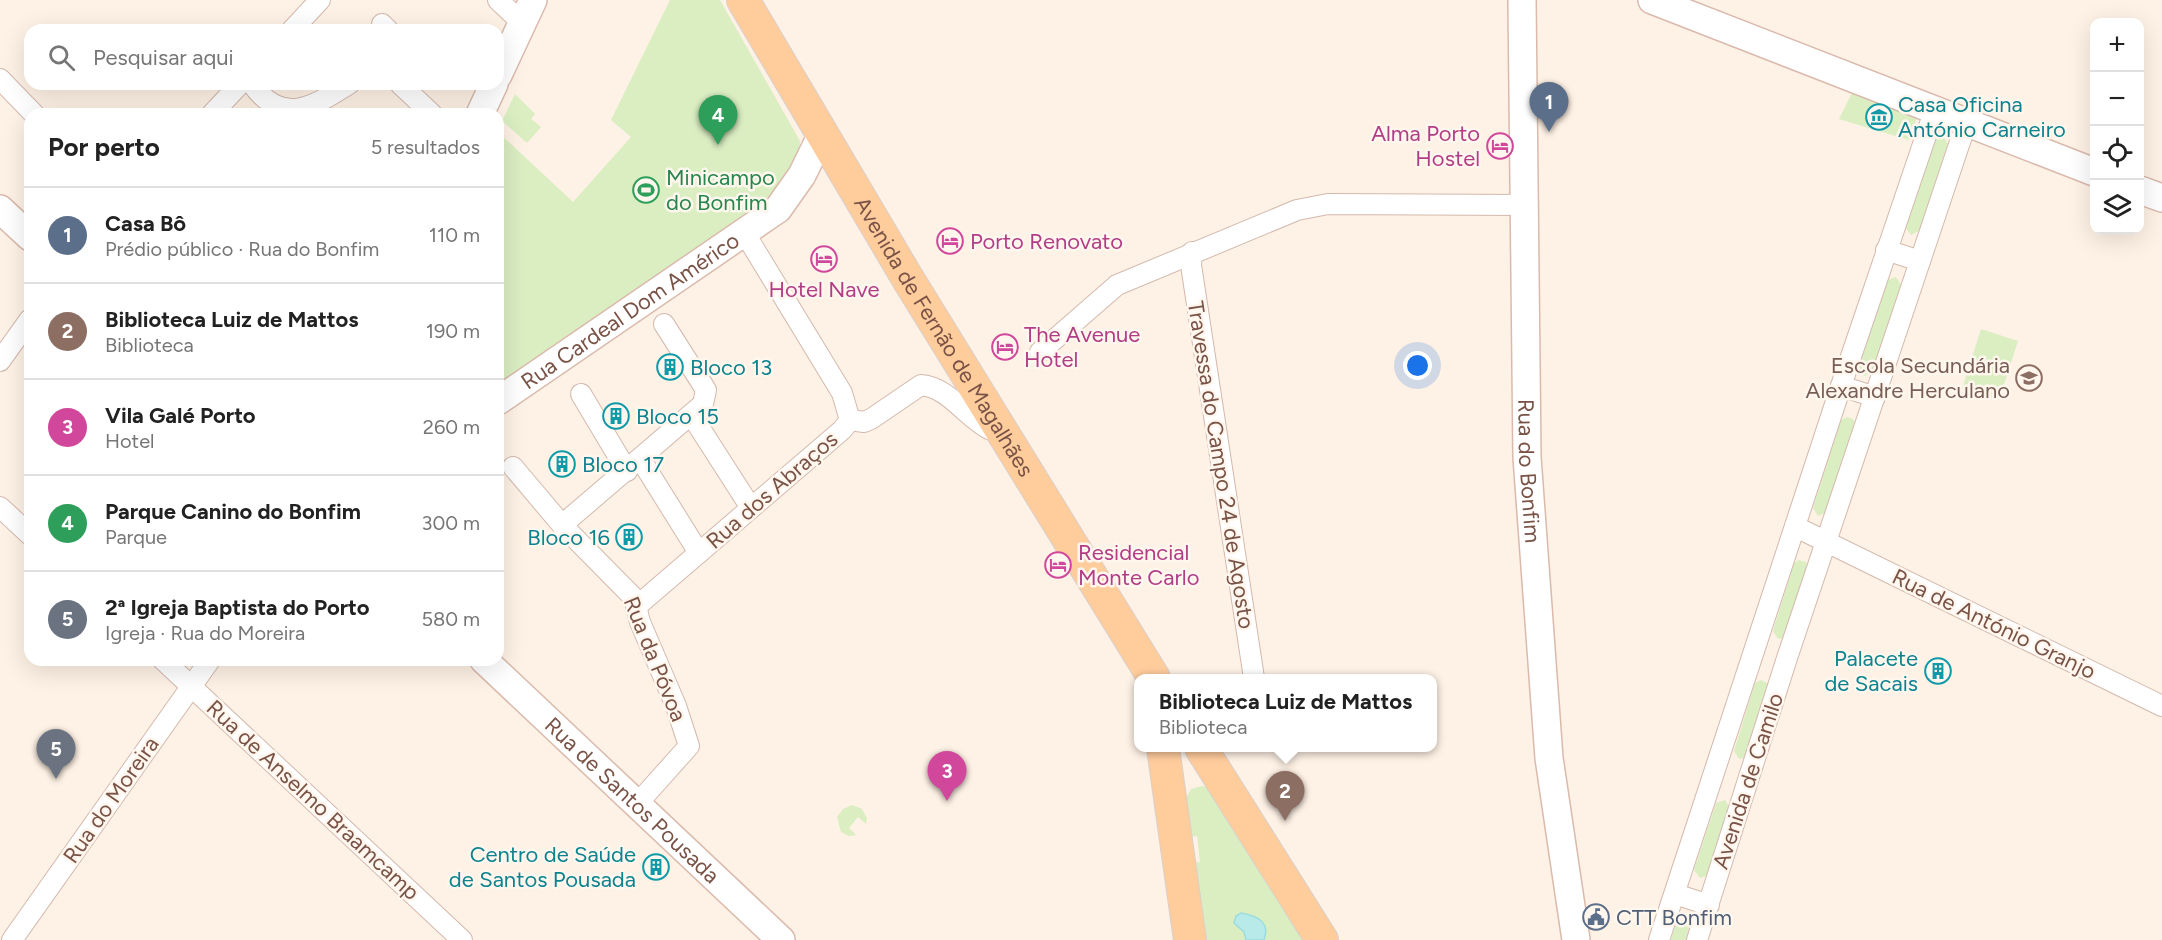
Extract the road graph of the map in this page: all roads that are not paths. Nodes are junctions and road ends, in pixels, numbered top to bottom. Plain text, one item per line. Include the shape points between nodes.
1 (320, 0) edge
2 (498, 0) edge
3 (743, 0) edge
4 (1522, 0) edge
5 (1652, 0) edge
6 (527, 11) edge
7 (298, 24) edge
8 (504, 62) edge
9 (0, 79) edge
10 (234, 90) edge
11 (256, 90) edge
12 (340, 90) edge
13 (406, 90) edge
14 (491, 90) edge
15 (28, 108) edge
16 (218, 108) edge
17 (296, 108) edge
18 (296, 108) edge
19 (426, 108) edge
20 (483, 108) edge
21 (1935, 109) junction
22 (1967, 121) junction
23 (823, 132) junction
24 (2090, 170) edge
25 (2144, 191) edge
26 (2162, 198) edge
27 (1524, 205) junction
28 (0, 209) edge
29 (24, 231) edge
30 (744, 232) junction
31 (1887, 250) junction
32 (1192, 252) junction
33 (1920, 261) junction
34 (664, 324) dead end
35 (24, 327) edge
36 (1040, 352) dead end
37 (0, 360) edge
38 (1841, 386) junction
39 (581, 394) dead end
40 (504, 397) edge
41 (1875, 397) junction
42 (692, 416) junction
43 (850, 420) junction
44 (1000, 426) junction
45 (513, 466) dead end
46 (634, 466) junction
47 (0, 507) edge
48 (751, 508) junction
49 (562, 525) junction
50 (1796, 527) junction
51 (24, 529) edge
52 (1827, 542) junction
53 (699, 553) junction
54 (638, 606) junction
55 (1755, 648) junction
56 (1787, 658) junction
57 (169, 666) edge
58 (206, 666) edge
59 (490, 666) edge
60 (1151, 674) edge
61 (1253, 674) edge
62 (192, 687) junction
63 (2162, 706) edge
64 (1164, 752) edge
65 (1208, 760) edge
66 (1170, 788) junction
67 (638, 803) junction
68 (1675, 894) junction
69 (1708, 904) junction
70 (753, 930) edge
71 (12, 940) edge
72 (462, 940) edge
73 (781, 940) edge
74 (1190, 940) edge
75 (1322, 940) edge
76 (1576, 940) edge
77 (1659, 940) edge
78 (1697, 940) edge

1 - 7 street
2 - 6 street
3 - 23 main road, Avenida de Fernão de Magalhães
4 - 27 street, Rua do Bonfim
5 - 21 street
6 - 8 street
9 - 15 street
10 - 16 street
11 - 17 street via 273,105
12 - 18 street via 318,104
13 - 19 street
14 - 20 street
21 - 22 street
21 - 31 street, Avenida de Camilo
22 - 24 street
22 - 33 street, Avenida de Camilo
23 - 30 street, Rua Cardeal Dom Américo via 784,203
23 - 44 main road, Avenida de Fernão de Magalhães
25 - 26 street
27 - 32 street via 1316,205
27 - 76 street, Rua do Bonfim via 1527,457 1549,758
28 - 29 street
30 - 40 street, Rua Cardeal Dom Américo
30 - 43 street, Rua dos Abraços via 842,393
31 - 33 street
31 - 38 street, Avenida de Camilo
32 - 36 street via 1117,285
32 - 61 street, Travessa do Campo 24 de Agosto
33 - 41 street, Avenida de Camilo
34 - 42 street via 706,390 703,404
35 - 37 street
38 - 41 street
38 - 50 street, Avenida de Camilo
39 - 46 street
41 - 52 street, Avenida de Camilo
42 - 46 street
42 - 48 street
43 - 44 street via 872,419 921,385 943,393 983,426 991,430
43 - 48 street, Rua dos Abraços
44 - 60 main road, Avenida de Fernão de Magalhães
45 - 49 street, Rua da Póvoa
46 - 49 street
46 - 53 street
47 - 51 street
48 - 53 street, Rua dos Abraços
49 - 54 street, Rua da Póvoa via 630,591
50 - 52 street
50 - 55 street, Avenida de Camilo
52 - 56 street, Avenida de Camilo
52 - 63 street, Rua de António Granjo
53 - 54 street, Rua dos Abraços
54 - 67 street, Rua da Póvoa via 640,622 689,746
55 - 56 street
55 - 68 street, Avenida de Camilo
56 - 69 street, Avenida de Camilo
57 - 62 street, Rua de Anselmo Braamcamp
58 - 62 street, Rua do Moreira
59 - 67 street, Rua de Santos Pousada
62 - 71 street, Rua do Moreira
62 - 72 street, Rua de Anselmo Braamcamp
64 - 66 main road
65 - 66 main road
65 - 75 main road
66 - 74 main road
67 - 70 street, Rua de Santos Pousada
68 - 69 street
68 - 77 street, Avenida de Camilo
69 - 78 street, Avenida de Camilo
70 - 73 street, Rua de Santos Pousada

